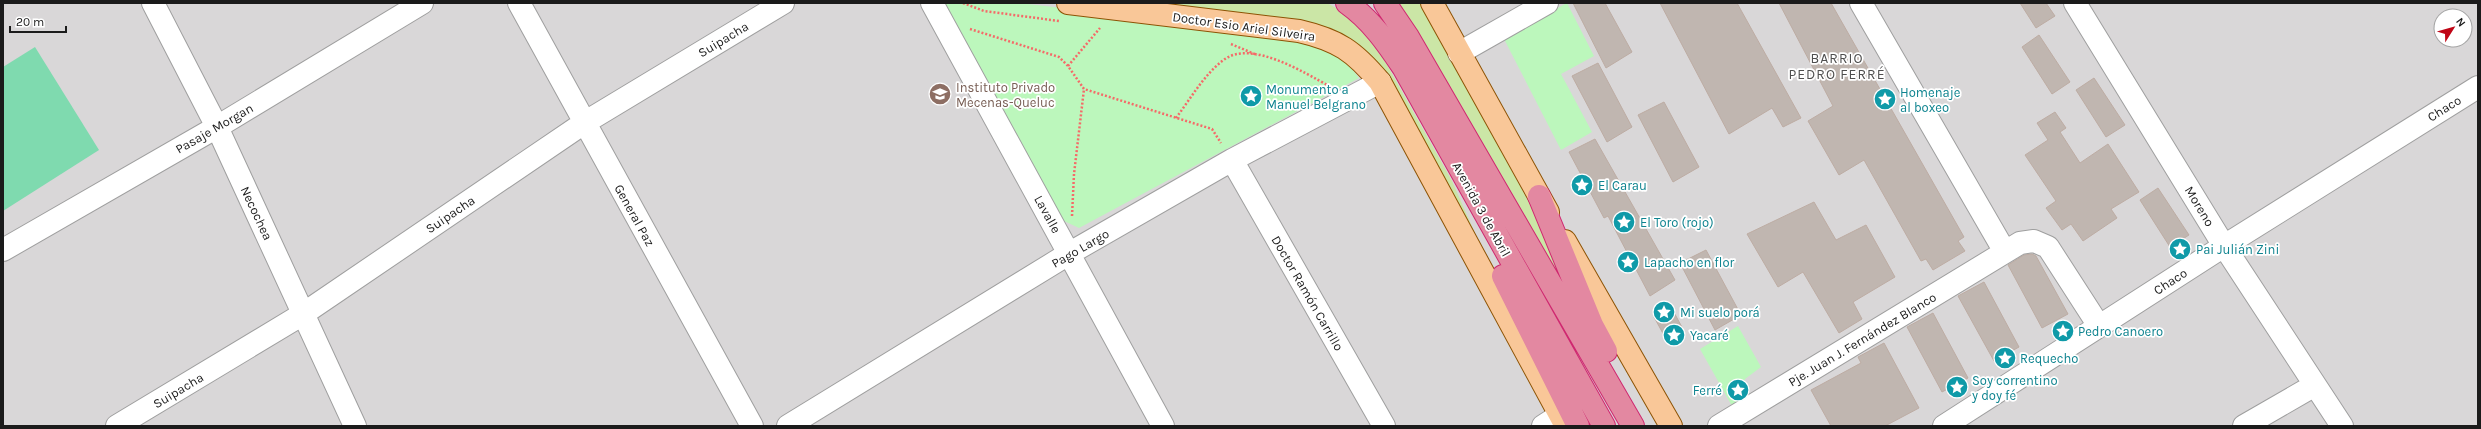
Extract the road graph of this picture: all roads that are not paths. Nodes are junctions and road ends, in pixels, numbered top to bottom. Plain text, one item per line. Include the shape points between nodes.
1 (153, 3) edge
2 (422, 3) edge
3 (519, 3) edge
4 (783, 3) edge
5 (932, 3) edge
6 (1068, 3) edge
7 (1347, 3) edge
8 (1385, 3) edge
9 (1432, 3) edge
10 (1547, 3) edge
11 (1860, 3) edge
12 (2075, 3) edge
13 (1460, 53) junction
14 (1380, 82) junction
15 (2478, 87) edge
16 (584, 123) junction
17 (217, 127) junction
18 (1232, 160) junction
19 (1460, 171) junction
20 (1540, 196) junction
21 (2224, 246) junction
22 (3, 250) edge
23 (2005, 252) junction
24 (1070, 253) junction
25 (303, 314) junction
26 (2099, 326) junction
27 (2315, 385) junction
28 (1562, 423) edge
29 (1948, 425) edge
30 (118, 426) edge
31 (355, 426) edge
32 (752, 426) edge
33 (788, 426) edge
34 (1163, 426) edge
35 (1384, 426) edge
36 (1604, 426) edge
37 (1633, 426) edge
38 (1645, 426) edge
39 (1671, 426) edge
40 (1719, 426) edge
41 (2244, 426) edge
42 (2342, 426) edge

1 - 17 street, Necochea
2 - 17 street, Pasaje Morgan
3 - 16 street, General Paz
4 - 16 street, Suipacha
5 - 24 street, Lavalle
6 - 14 main road, Doctor Esio Ariel Silveira via 1299,31 1339,44 1357,56
7 - 19 highway, Avenida 3 de Abril via 1361,13 1384,38 1418,93
8 - 37 highway, Avenida 3 de Abril via 1408,37
9 - 13 main road
10 - 13 street
11 - 23 street
12 - 21 street, Moreno
13 - 20 main road
14 - 18 street, Pago Largo
14 - 28 main road
15 - 21 street, Chaco
16 - 25 street, Suipacha
16 - 32 street, General Paz
17 - 22 street, Pasaje Morgan
17 - 25 street, Necochea
18 - 24 street, Pago Largo
18 - 35 street, Doctor Ramón Carrillo
19 - 28 highway
19 - 36 highway, Avenida 3 de Abril
20 - 38 highway via 1592,325
20 - 39 main road
21 - 26 street, Chaco
21 - 27 street, Moreno
23 - 26 street, Pje. Juan J. Fernández Blanco via 2020,243 2034,241 2048,247
23 - 40 street, Pje. Juan J. Fernández Blanco
24 - 33 street, Pago Largo
24 - 34 street, Lavalle
25 - 30 street, Suipacha
25 - 31 street, Necochea
26 - 29 street, Chaco
27 - 41 street
27 - 42 street, Moreno

